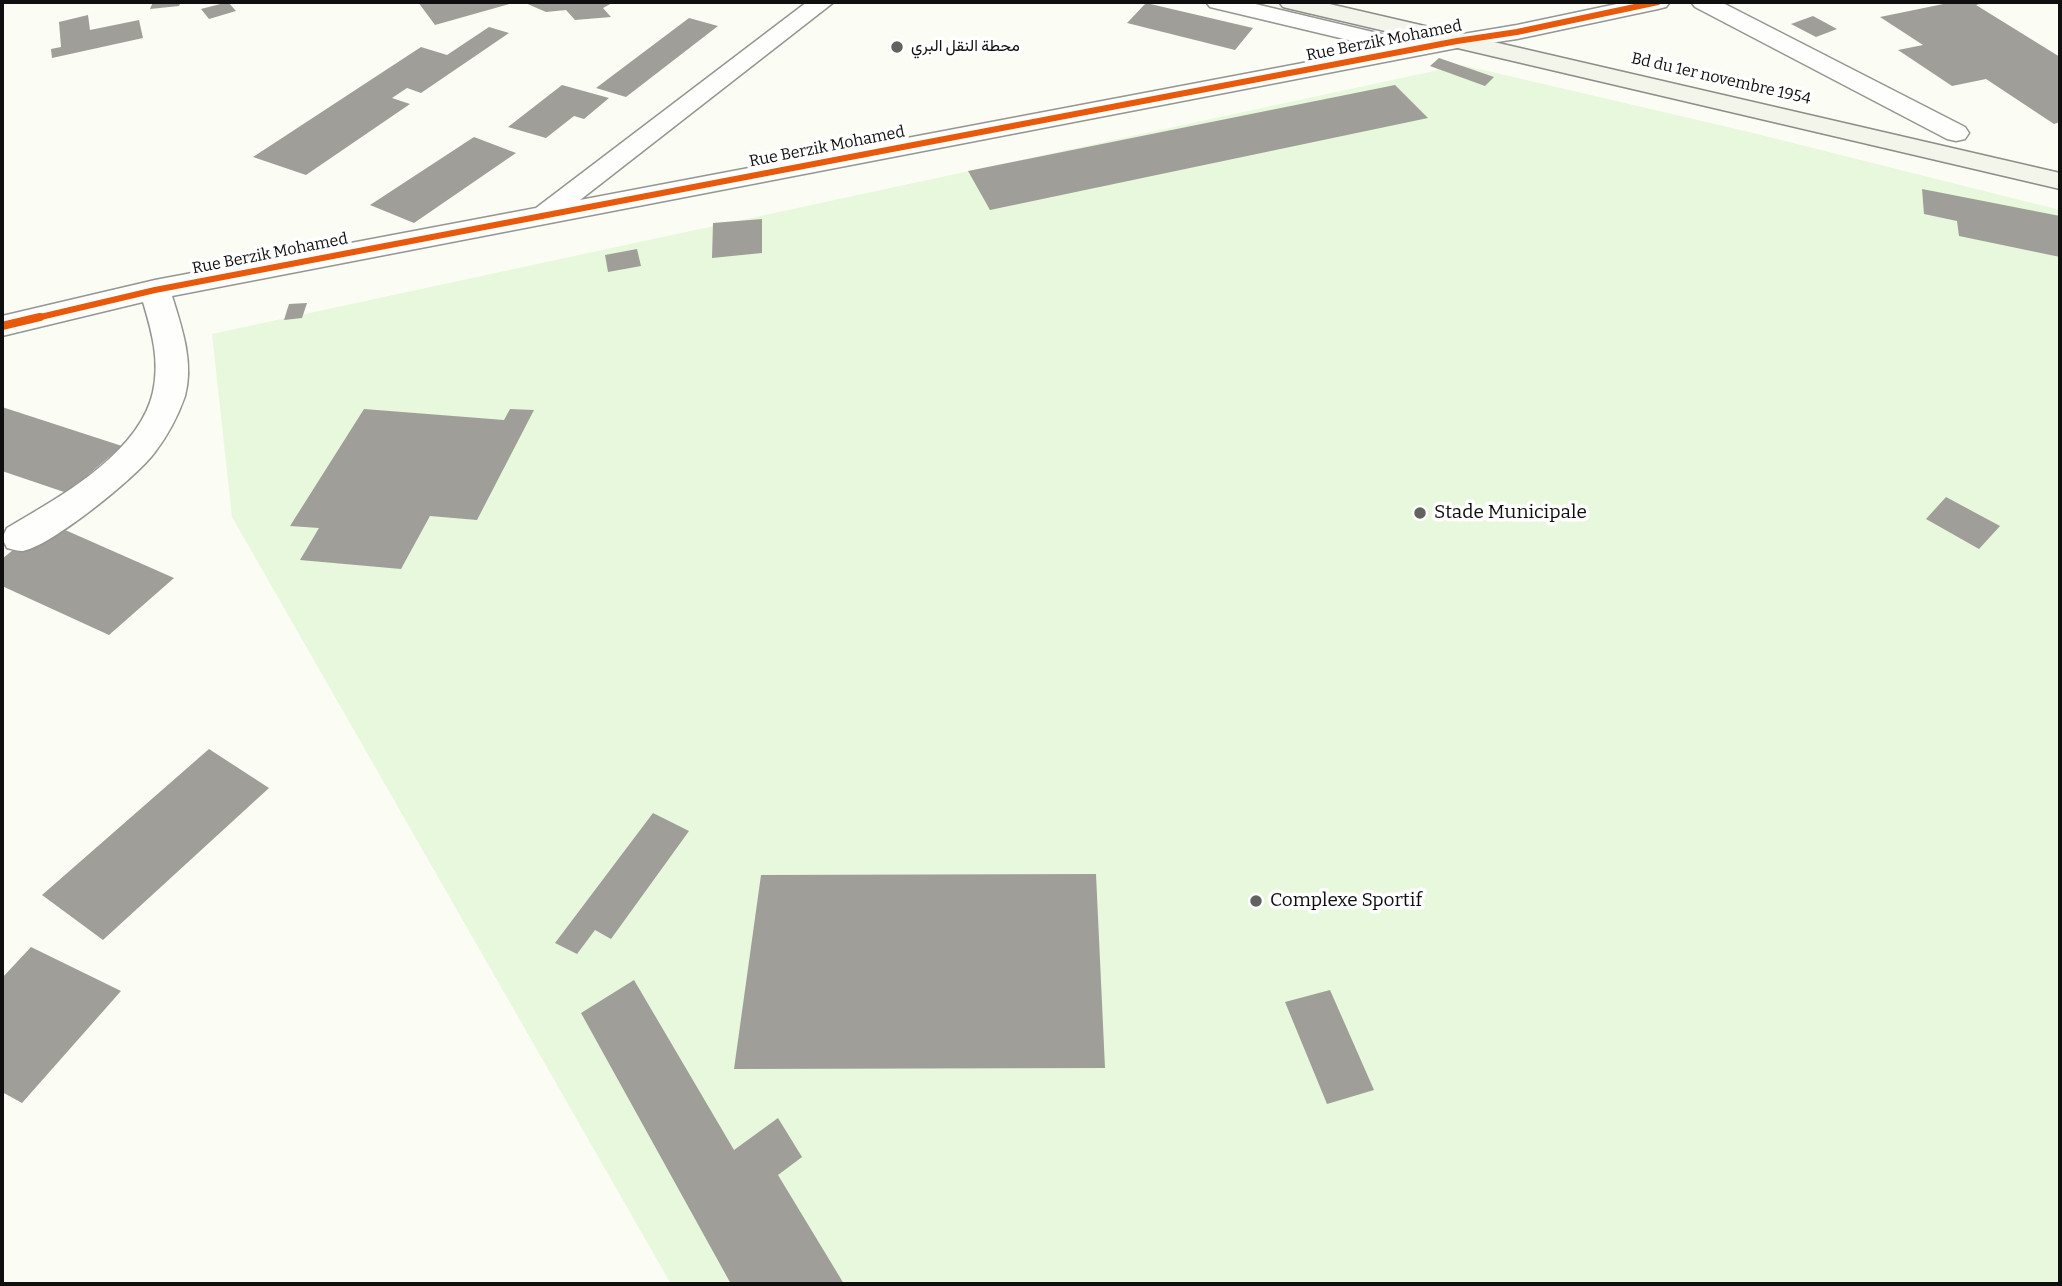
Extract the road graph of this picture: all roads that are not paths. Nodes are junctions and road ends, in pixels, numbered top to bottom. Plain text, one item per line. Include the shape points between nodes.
1 (822, 2) edge
2 (1218, 2) edge
3 (1291, 2) edge
4 (1382, 2) edge
5 (1658, 2) edge
6 (1703, 2) edge
7 (1517, 32) junction
8 (1457, 41) junction
9 (1419, 49) junction
10 (1956, 134) junction
11 (2060, 158) edge
12 (2060, 181) edge
13 (541, 215) junction
14 (155, 290) junction
15 (2, 326) edge
16 (20, 538) dead end

1 - 13 street
2 - 9 street
3 - 8 street
4 - 7 street, Bd du 1er novembre 1954
5 - 7 street, Rue Berzik Mohamed
6 - 10 street
7 - 8 street, Rue Berzik Mohamed
7 - 10 street, Bd du 1er novembre 1954
8 - 9 street, Rue Berzik Mohamed
8 - 12 street
9 - 13 street, Rue Berzik Mohamed
10 - 11 street, Bd du 1er novembre 1954
13 - 14 street, Rue Berzik Mohamed
14 - 15 street, Rue Berzik Mohamed
14 - 16 street via 173,364 169,401 148,438 122,466 82,499

